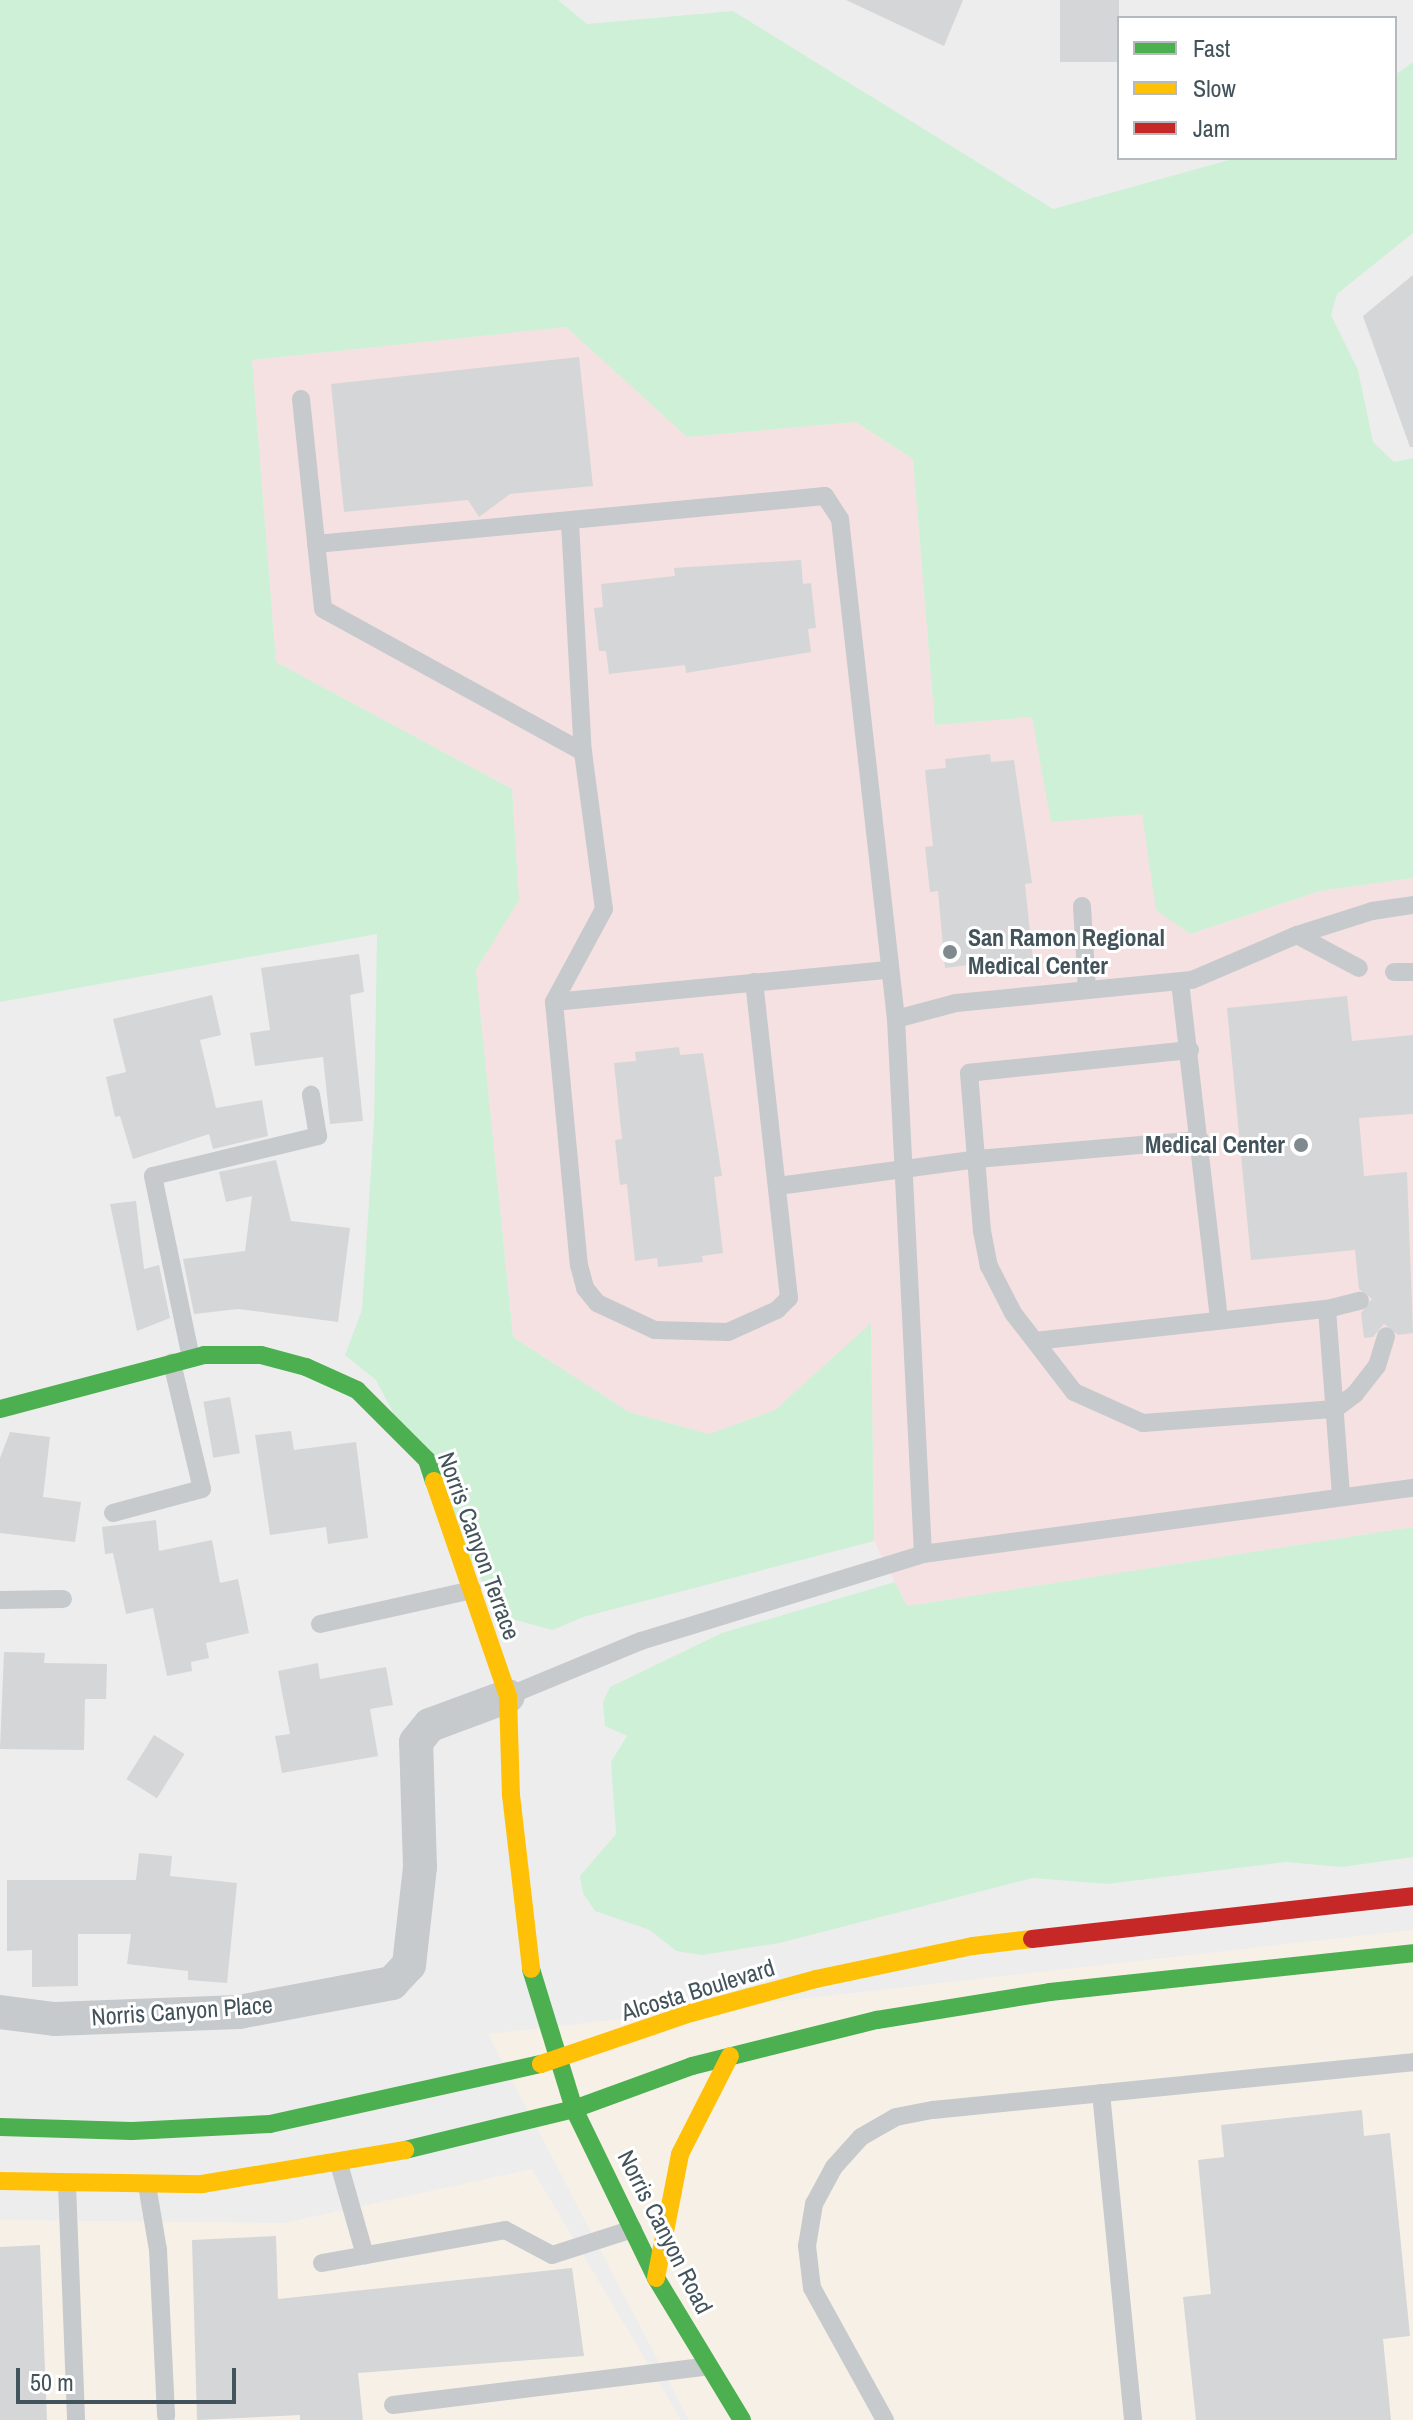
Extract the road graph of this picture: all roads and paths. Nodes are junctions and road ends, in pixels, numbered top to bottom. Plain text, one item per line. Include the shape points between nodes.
1 (301, 399) dead end
2 (570, 523) junction
3 (316, 544) junction
4 (583, 752) junction
5 (1413, 905) edge
6 (1082, 906) dead end
7 (1297, 935) junction
8 (1359, 968) dead end
9 (887, 970) junction
10 (754, 982) junction
11 (1180, 982) junction
12 (1087, 990) junction
13 (554, 1002) junction
14 (896, 1019) junction
15 (1190, 1050) junction
16 (311, 1095) dead end
17 (1200, 1140) junction
18 (977, 1159) junction
19 (903, 1172) junction
20 (778, 1186) junction
21 (1360, 1301) dead end
22 (1327, 1309) junction
23 (1219, 1319) junction
24 (1386, 1336) dead end
25 (1035, 1341) junction
26 (191, 1358) junction
27 (172, 1363) junction
28 (0, 1409) edge
29 (1335, 1409) junction
30 (1413, 1488) edge
31 (1341, 1496) junction
32 (113, 1513) dead end
33 (923, 1554) junction
34 (472, 1590) junction
35 (63, 1599) dead end
36 (0, 1600) edge
37 (320, 1624) dead end
38 (508, 1696) junction
39 (1413, 1896) edge
40 (1413, 1953) edge
41 (0, 2012) edge
42 (730, 2056) junction
43 (559, 2060) junction
44 (1413, 2062) edge
45 (1101, 2093) junction
46 (574, 2109) junction
47 (0, 2127) edge
48 (339, 2164) junction
49 (0, 2181) edge
50 (67, 2184) junction
51 (147, 2185) junction
52 (636, 2228) junction
53 (365, 2255) junction
54 (322, 2263) dead end
55 (656, 2278) junction
56 (709, 2366) junction
57 (393, 2405) dead end
58 (166, 2416) dead end
59 (76, 2420) edge
60 (742, 2420) edge
61 (885, 2420) edge
62 (1133, 2420) edge

1 - 3 lane
2 - 3 lane
2 - 4 lane
2 - 9 lane via 825,496 831,503 840,519
3 - 4 lane via 323,609
4 - 13 lane via 604,909
5 - 7 lane via 1372,911
6 - 12 lane
7 - 8 lane
7 - 11 lane
9 - 10 lane
9 - 14 lane
10 - 13 lane
10 - 20 lane
11 - 12 lane
11 - 15 lane
12 - 14 lane via 956,1003
13 - 20 lane via 579,1265 585,1288 597,1303 655,1330 728,1332 777,1310 789,1298
14 - 19 lane
15 - 17 lane
15 - 18 lane via 969,1073
16 - 26 lane via 318,1136 153,1176
17 - 18 lane
17 - 23 lane
18 - 19 lane
18 - 25 lane via 989,1266 1013,1313
19 - 20 lane
19 - 33 lane
21 - 22 lane
22 - 23 lane
22 - 29 lane
23 - 25 lane
24 - 29 lane via 1377,1366
25 - 29 lane via 1074,1392 1143,1423
26 - 27 main road, Norris Canyon Terrace
26 - 34 main road, Norris Canyon Terrace via 261,1355 306,1367 357,1390 427,1460
27 - 28 main road, Norris Canyon Terrace
27 - 32 lane via 202,1489
29 - 31 lane
30 - 31 lane
31 - 33 lane
33 - 38 lane via 641,1641
34 - 37 lane
34 - 38 main road, Norris Canyon Terrace
35 - 36 lane
38 - 41 street, Norris Canyon Place via 430,1725 416,1742 420,1867 409,1965 392,1983 239,2012 55,2019
38 - 43 main road, Norris Canyon Terrace via 511,1795 532,1982
39 - 43 main road, Alcosta Boulevard via 973,1946 705,2009
40 - 42 main road via 1050,1992 877,2020
42 - 46 main road
42 - 55 main road via 680,2154
43 - 46 main road, Norris Canyon Road
43 - 47 main road, Alcosta Boulevard via 270,2124 132,2131
44 - 45 lane
45 - 61 lane via 896,2117 861,2137 834,2167 814,2204 807,2246 812,2288
45 - 62 lane
46 - 48 main road
46 - 52 main road, Norris Canyon Road
48 - 51 main road via 202,2184
48 - 53 lane
49 - 50 main road
50 - 51 main road
50 - 59 lane
51 - 58 lane via 158,2250
52 - 53 lane via 552,2255 505,2230
52 - 55 main road, Norris Canyon Road
53 - 54 lane
55 - 56 main road, Norris Canyon Road
56 - 57 lane
56 - 60 main road, Norris Canyon Road

